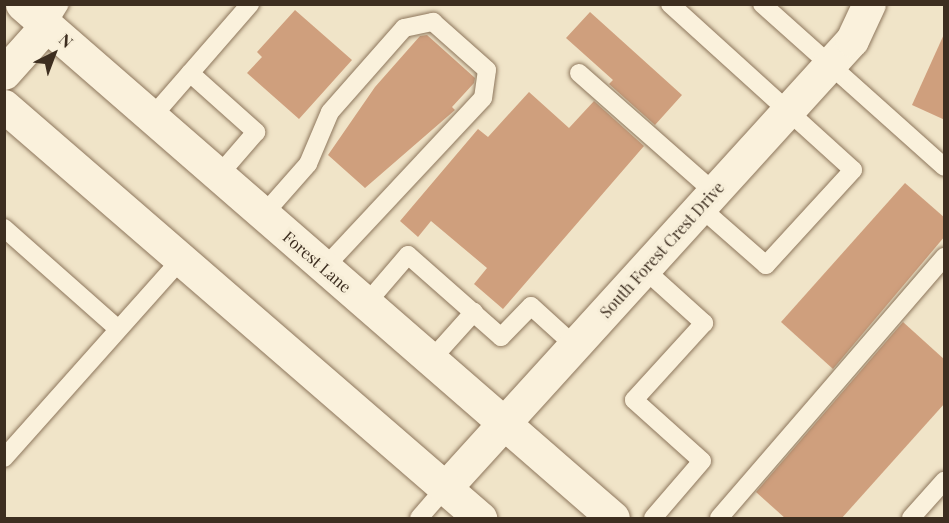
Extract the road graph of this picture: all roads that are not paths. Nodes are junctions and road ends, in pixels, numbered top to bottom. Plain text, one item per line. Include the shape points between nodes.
1 (22, 4) edge
2 (250, 4) edge
3 (670, 4) edge
4 (762, 4) edge
5 (869, 4) edge
6 (53, 15) edge
7 (828, 65) junction
8 (4, 73) edge
9 (190, 73) junction
10 (579, 73) dead end
11 (4, 106) edge
12 (788, 111) junction
13 (151, 118) junction
14 (945, 167) edge
15 (218, 176) junction
16 (707, 199) junction
17 (263, 214) junction
18 (4, 228) edge
19 (181, 259) junction
20 (942, 265) edge
21 (324, 268) junction
22 (644, 269) junction
23 (365, 304) junction
24 (474, 312) junction
25 (118, 329) junction
26 (575, 346) junction
27 (430, 361) junction
28 (503, 425) junction
29 (4, 458) edge
30 (945, 481) edge
31 (445, 488) junction
32 (721, 518) edge
33 (418, 519) edge
34 (480, 519) edge
35 (613, 519) edge
36 (653, 519) edge
37 (910, 519) edge

1 - 6 main road, Forest Lane
2 - 9 lane
3 - 12 lane
4 - 7 lane
5 - 7 main road, South Forest Crest Drive via 852,40
6 - 8 main road
6 - 13 main road, Forest Lane
7 - 12 main road, South Forest Crest Drive
7 - 14 lane
9 - 13 lane
9 - 15 lane via 256,132
10 - 16 lane
11 - 19 main road
12 - 16 main road, South Forest Crest Drive
12 - 16 lane via 853,170 766,265
13 - 15 main road, Forest Lane
15 - 17 main road, Forest Lane
16 - 22 main road, South Forest Crest Drive
17 - 21 main road, Forest Lane
17 - 21 lane via 308,164 330,112 404,28 433,22 487,70 483,98
18 - 25 lane
19 - 25 lane
19 - 31 main road
20 - 32 lane
21 - 23 main road, Forest Lane
22 - 26 main road, South Forest Crest Drive
22 - 36 lane via 704,323 634,400 702,461
23 - 24 lane via 408,255
23 - 27 main road, Forest Lane
24 - 26 lane via 501,338 531,306
24 - 27 lane
25 - 29 lane
26 - 28 main road, South Forest Crest Drive
27 - 28 main road, Forest Lane
28 - 31 main road, South Forest Crest Drive
28 - 35 main road, Forest Lane
30 - 37 lane
31 - 33 lane
31 - 34 main road

